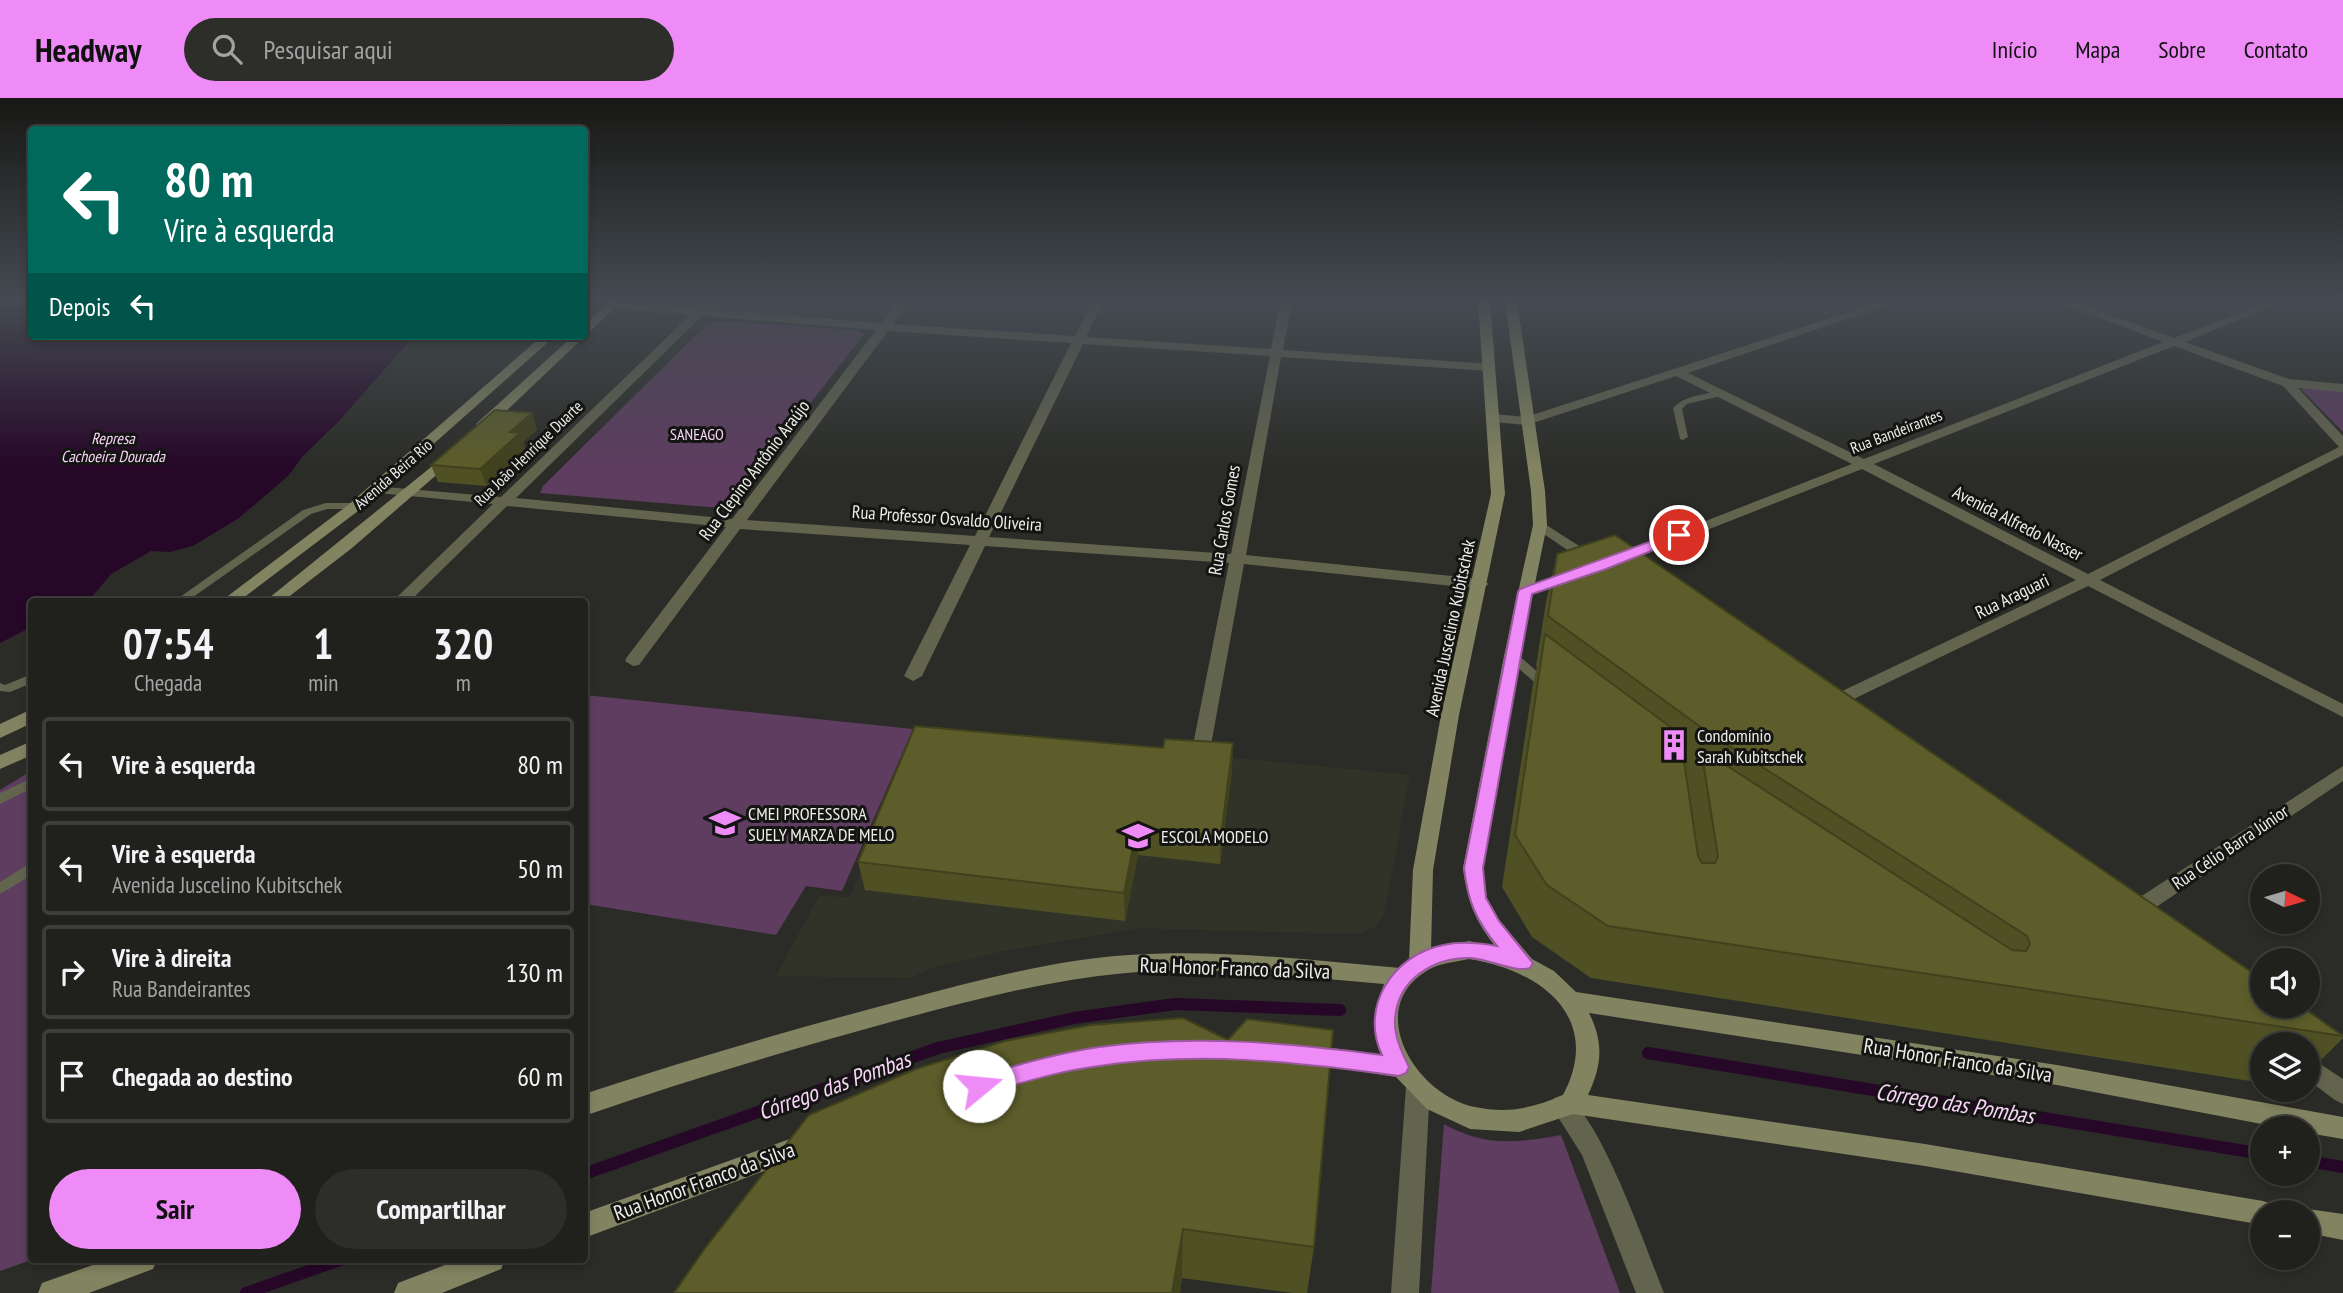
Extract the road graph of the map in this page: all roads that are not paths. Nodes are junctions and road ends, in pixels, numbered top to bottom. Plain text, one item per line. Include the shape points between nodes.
1 (526, 357) edge
2 (557, 357) edge
3 (654, 357) edge
4 (863, 357) edge
5 (1073, 357) edge
6 (1274, 357) edge
7 (1343, 357) edge
8 (1492, 357) edge
9 (1509, 357) edge
10 (1720, 357) edge
11 (2139, 357) edge
12 (2214, 357) edge
13 (1489, 367) junction
14 (1675, 371) junction
15 (2287, 383) junction
16 (2343, 388) edge
17 (1718, 394) junction
18 (1494, 418) junction
19 (1527, 421) junction
20 (1683, 437) dead end
21 (2343, 444) edge
22 (2343, 450) edge
23 (1861, 463) junction
24 (378, 489) junction
25 (411, 492) junction
26 (503, 502) junction
27 (358, 506) junction
28 (737, 524) junction
29 (1539, 525) junction
30 (981, 539) junction
31 (1237, 559) junction
32 (1601, 566) junction
33 (2088, 580) junction
34 (1623, 582) edge
35 (1480, 584) junction
36 (1525, 592) junction
37 (184, 598) edge
38 (234, 598) edge
39 (277, 598) edge
40 (404, 598) edge
41 (1512, 656) junction
42 (633, 661) dead end
43 (913, 676) dead end
44 (28, 680) edge
45 (0, 687) edge
46 (1554, 693) edge
47 (2343, 711) edge
48 (28, 717) edge
49 (1814, 718) edge
50 (0, 732) edge
51 (1202, 746) edge
52 (28, 749) edge
53 (0, 764) edge
54 (2343, 772) edge
55 (28, 784) edge
56 (0, 799) edge
57 (28, 870) edge
58 (0, 889) edge
59 (2117, 922) edge
60 (1420, 962) junction
61 (1523, 963) junction
62 (1401, 977) junction
63 (1571, 1000) junction
64 (1283, 1053) edge
65 (1399, 1067) junction
66 (2320, 1075) edge
67 (1418, 1087) junction
68 (2343, 1093) edge
69 (588, 1104) edge
70 (1568, 1105) junction
71 (2343, 1128) edge
72 (823, 1138) edge
73 (785, 1152) junction
74 (763, 1184) edge
75 (2250, 1211) edge
76 (2320, 1223) edge
77 (588, 1225) edge
78 (2343, 1227) edge
79 (136, 1263) edge
80 (484, 1263) edge
81 (52, 1293) edge
82 (408, 1293) edge
83 (1405, 1293) edge
84 (1650, 1293) edge

1 - 24 street, Avenida Beira Rio
2 - 25 street, Avenida Beira Rio
3 - 26 street, Rua João Henrique Duarte
4 - 28 street, Rua Clepino Antônio Araújo
5 - 30 street
6 - 31 street, Rua Carlos Gomes
7 - 13 street
8 - 13 street, Avenida Juscelino Kubitschek
9 - 19 street, Avenida Juscelino Kubitschek
10 - 14 street
11 - 23 street, Rua Bandeirantes
12 - 15 street
13 - 18 street, Avenida Juscelino Kubitschek
14 - 17 street, Avenida Alfredo Nasser
14 - 19 street
15 - 16 street
15 - 21 street
17 - 20 lane via 1695,398 1677,408
17 - 23 street, Avenida Alfredo Nasser
18 - 19 street
18 - 35 street, Avenida Juscelino Kubitschek via 1498,494
19 - 29 street, Avenida Juscelino Kubitschek
22 - 33 street, Rua Araguari
23 - 32 street, Rua Bandeirantes
23 - 33 street, Avenida Alfredo Nasser
24 - 25 street, Rua Professor Osvaldo Oliveira
24 - 27 street, Avenida Beira Rio
25 - 26 street, Rua Professor Osvaldo Oliveira
25 - 39 street, Avenida Beira Rio
26 - 28 street, Rua Professor Osvaldo Oliveira
26 - 40 street, Rua João Henrique Duarte
27 - 37 lane via 326,506 307,512
27 - 38 street, Avenida Beira Rio
28 - 30 street, Rua Professor Osvaldo Oliveira
28 - 42 street, Rua Clepino Antônio Araújo
29 - 32 street
29 - 36 street, Avenida Juscelino Kubitschek
30 - 31 street, Rua Professor Osvaldo Oliveira
30 - 43 street
31 - 35 street, Rua Professor Osvaldo Oliveira
31 - 51 street, Rua Carlos Gomes
32 - 34 street
32 - 36 street, Rua Bandeirantes
33 - 47 street, Avenida Alfredo Nasser
33 - 49 street, Rua Araguari
35 - 60 street, Avenida Juscelino Kubitschek via 1450,715 1423,870
36 - 41 street, Avenida Juscelino Kubitschek
41 - 46 lane
41 - 61 street, Avenida Juscelino Kubitschek via 1473,868 1477,898 1492,927
44 - 45 lane via 6,690
48 - 50 street
52 - 53 street
54 - 59 street, Rua Célio Barra Júnior
55 - 56 lane
57 - 58 lane
60 - 61 street via 1469,950
60 - 62 street
61 - 63 street
62 - 65 street via 1388,998 1384,1022
62 - 69 street, Rua Honor Franco da Silva via 1221,963 1128,964 1079,970 839,1026
63 - 70 street via 1585,1028 1590,1057
63 - 71 street, Rua Honor Franco da Silva via 2057,1074
64 - 65 street
65 - 67 street
66 - 68 street
67 - 70 street via 1448,1108 1478,1119 1509,1122
67 - 83 street
70 - 75 street via 1925,1155
70 - 84 street via 1592,1149
72 - 73 street, Rua Honor Franco da Silva
73 - 74 street
73 - 77 street, Rua Honor Franco da Silva
76 - 78 street
79 - 81 street
80 - 82 street

